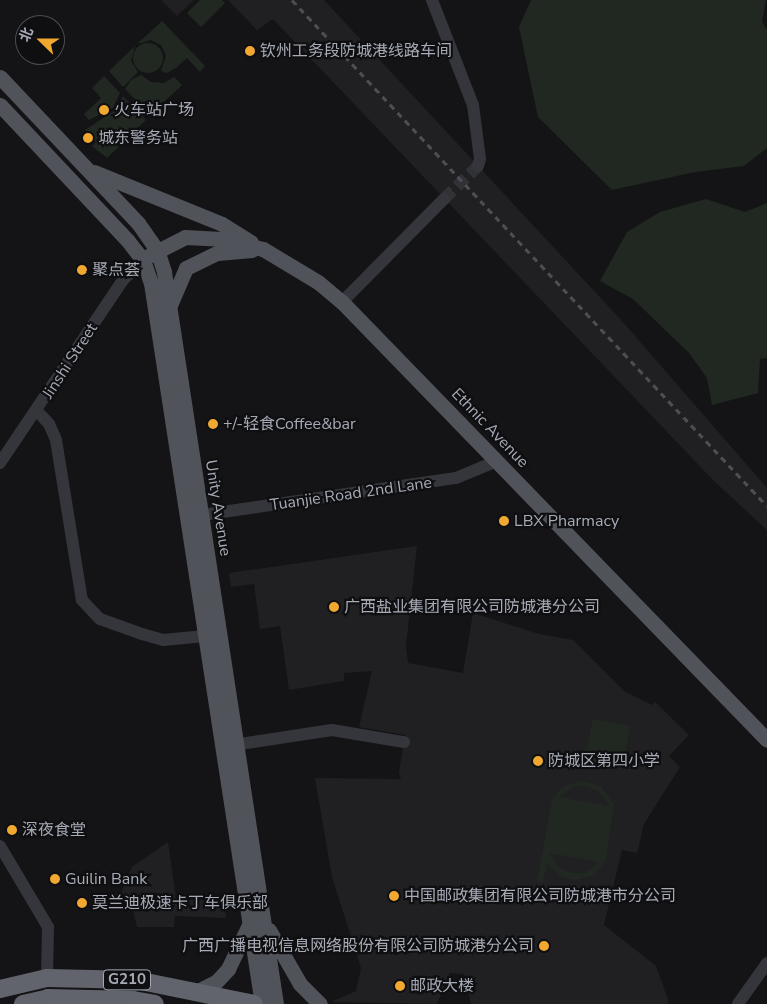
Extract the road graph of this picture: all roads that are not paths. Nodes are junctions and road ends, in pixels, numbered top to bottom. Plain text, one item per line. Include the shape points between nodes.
1 (432, 0) edge
2 (0, 77) edge
3 (0, 105) edge
4 (478, 166) dead end
5 (85, 167) junction
6 (444, 199) tunnel mouth
7 (263, 249) junction
8 (157, 250) junction
9 (143, 260) junction
10 (342, 302) junction
11 (170, 306) junction
12 (37, 411) junction
13 (497, 461) junction
14 (0, 463) edge
15 (202, 516) junction
16 (205, 636) junction
17 (767, 740) edge
18 (404, 742) dead end
19 (229, 746) junction
20 (0, 846) edge
21 (257, 922) junction
22 (767, 963) edge
23 (46, 978) junction
24 (0, 990) edge
25 (196, 992) junction
26 (139, 1002) edge
27 (23, 1004) edge
28 (155, 1004) edge
29 (254, 1004) edge
30 (262, 1004) edge
31 (276, 1004) edge
32 (320, 1004) edge
33 (738, 1004) edge

1 - 4 street via 472,105 480,159
2 - 5 main road, Unity Avenue
3 - 9 main road, Unity Avenue
5 - 7 main road via 222,224
5 - 8 main road, Unity Avenue via 138,223
6 - 10 street
7 - 8 main road, Ethnic Avenue via 221,239 185,237
7 - 10 main road, Ethnic Avenue via 285,260
7 - 11 main road via 217,253 186,268
8 - 9 main road, Ethnic Avenue
8 - 11 main road, Unity Avenue
9 - 12 street, Jinshi Street via 123,280
9 - 16 main road, Unity Avenue via 151,283
10 - 13 main road, Ethnic Avenue
11 - 15 main road, Unity Avenue
12 - 14 street, Jinshi Street
12 - 16 street via 49,424 56,440 82,600 100,619 142,634 163,640
13 - 15 street, Tuanjie Road 2nd Lane via 456,478
13 - 17 main road, Ethnic Avenue
15 - 19 main road, Unity Avenue
16 - 19 main road, Unity Avenue
18 - 19 street via 332,730
19 - 21 main road, Unity Avenue
20 - 23 street via 48,926
21 - 25 main road via 228,969 216,982
21 - 30 main road, Unity Avenue
21 - 31 main road, Unity Avenue
21 - 32 main road via 300,984
22 - 33 street
23 - 24 highway, G210
23 - 25 highway, G210 via 136,980
25 - 29 highway, G210
26 - 27 highway, G210 via 48,998
26 - 28 highway, G210

